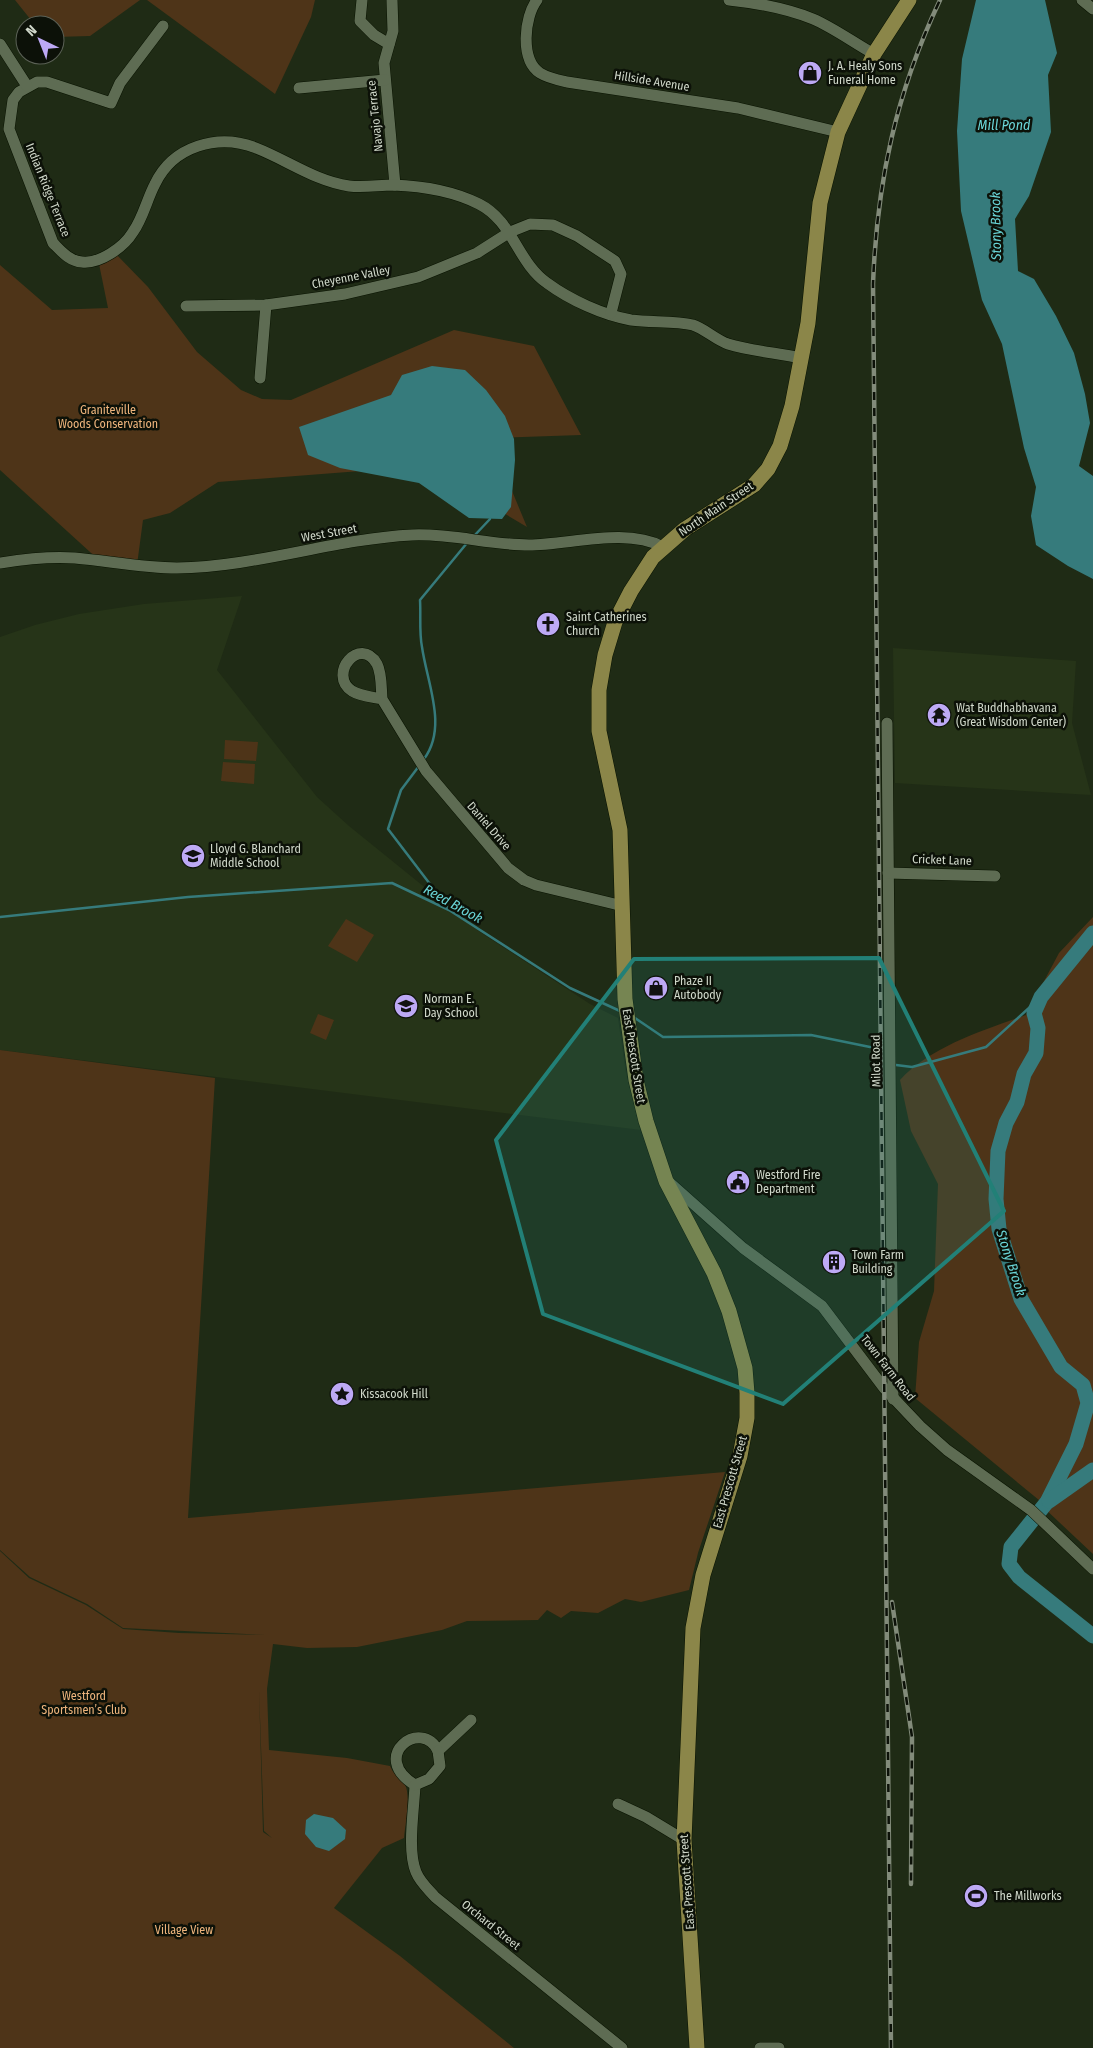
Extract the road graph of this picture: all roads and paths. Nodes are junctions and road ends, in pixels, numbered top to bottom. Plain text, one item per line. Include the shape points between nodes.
1 (362, 0) edge
2 (392, 0) edge
3 (537, 0) edge
4 (729, 0) edge
5 (909, 0) edge
6 (1082, 0) edge
7 (1093, 10) edge
8 (163, 26) dead end
9 (0, 44) edge
10 (389, 44) junction
11 (874, 54) junction
12 (385, 80) junction
13 (28, 86) junction
14 (300, 88) dead end
15 (838, 132) junction
16 (395, 185) junction
17 (510, 232) junction
18 (266, 305) junction
19 (186, 306) dead end
20 (611, 313) junction
21 (802, 358) junction
22 (260, 378) dead end
23 (662, 547) junction
24 (0, 564) edge
25 (382, 699) dead end
26 (887, 723) dead end
27 (888, 873) junction
28 (995, 876) dead end
29 (623, 906) junction
30 (666, 1181) junction
31 (893, 1399) junction
32 (1093, 1569) edge
33 (472, 1720) dead end
34 (438, 1751) junction
35 (415, 1785) junction
36 (618, 1804) dead end
37 (684, 1840) junction
38 (622, 2048) edge
39 (697, 2048) edge
40 (760, 2048) edge
41 (779, 2048) edge

1 - 10 street via 360,21
2 - 10 street, Navajo Terrace via 393,31
3 - 15 street, Hillside Avenue via 528,15 527,49 535,68 548,77 738,108
4 - 11 street via 752,2 801,15
5 - 11 main road, North Main Street
6 - 7 street
8 - 13 street via 120,83 111,103 47,82
9 - 13 street
10 - 12 street, Navajo Terrace via 384,64
11 - 15 main road, North Main Street
12 - 14 street
12 - 16 street, Navajo Terrace
13 - 16 street, Indian Ridge Terrace via 13,100 9,129 52,243 66,256 82,262 114,252 133,233 165,168 197,145 215,141 239,142 325,180 350,186
15 - 21 main road, North Main Street via 820,203 810,313
16 - 17 street, Indian Ridge Terrace via 464,197 481,205
17 - 18 street, Cheyenne Valley via 477,253 418,278 345,294
17 - 20 street, Indian Ridge Terrace via 531,266 547,283 590,307
17 - 20 street, Cheyenne Valley via 530,224 553,225 577,236 615,262 621,274
18 - 19 street, Cheyenne Valley
18 - 22 street
20 - 21 street, Indian Ridge Terrace via 630,320 693,325 727,344
21 - 23 main road, North Main Street via 780,446 768,469 754,485
23 - 24 street, West Street via 643,539 528,545 412,535 176,568 74,558 29,558
23 - 29 main road, North Main Street via 640,575 615,622 599,690 599,731 620,830
25 - 29 street, Daniel Drive via 426,771 508,868 536,885
26 - 27 street, Milot Road
27 - 28 street, Cricket Lane
27 - 31 street, Milot Road
29 - 30 main road, East Prescott Street via 626,1014 638,1087
30 - 31 street, Town Farm Road via 743,1248 822,1306
30 - 37 main road, East Prescott Street via 730,1311 745,1368 747,1393 747,1418 740,1456 697,1601 688,1715
31 - 32 street, Town Farm Road via 947,1450 1031,1510
33 - 34 street
34 - 35 street via 440,1766 434,1774
34 - 35 street via 430,1740 423,1738 406,1741 398,1749 395,1758 398,1769 406,1780
35 - 38 street, Orchard Street via 412,1851 420,1880 442,1902
36 - 37 street
37 - 39 main road, East Prescott Street
40 - 41 street

